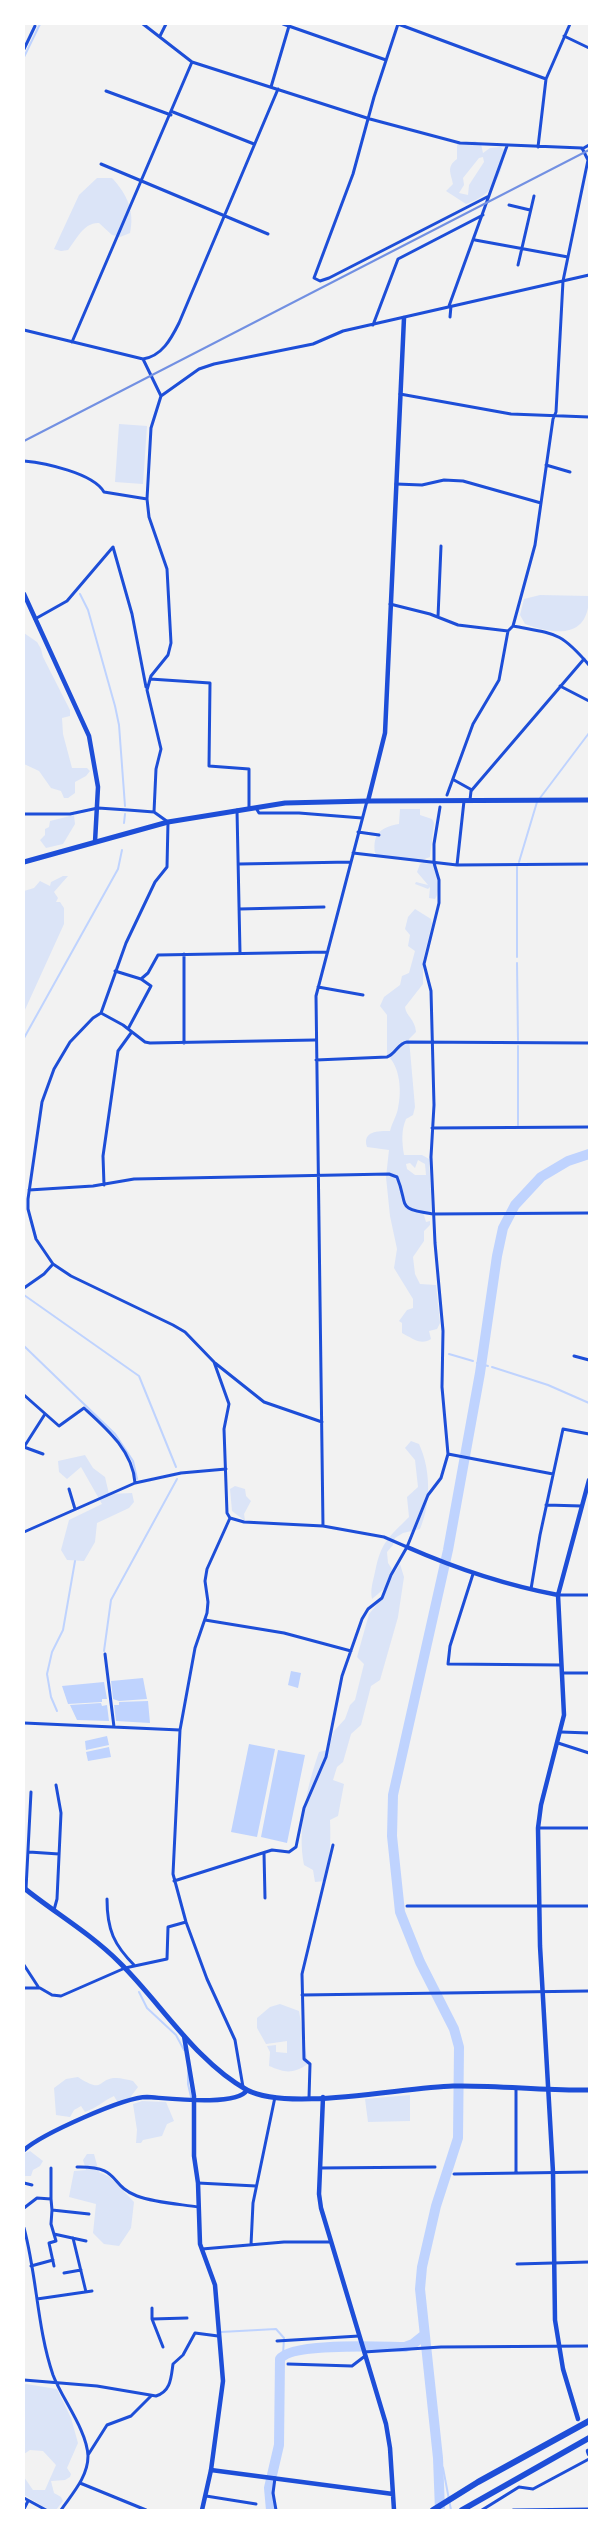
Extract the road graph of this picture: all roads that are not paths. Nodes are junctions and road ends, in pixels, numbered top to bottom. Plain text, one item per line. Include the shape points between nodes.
1 (143, 24) edge
2 (166, 24) edge
3 (283, 24) edge
4 (398, 24) edge
5 (570, 24) edge
6 (35, 26) dead end
7 (289, 26) junction
8 (160, 36) junction
9 (564, 36) junction
10 (589, 48) edge
11 (24, 49) edge
12 (386, 60) junction
13 (192, 62) junction
14 (546, 79) junction
15 (271, 87) junction
16 (278, 89) junction
17 (106, 91) dead end
18 (172, 113) junction
19 (370, 119) junction
20 (254, 144) junction
21 (589, 145) edge
22 (507, 146) junction
23 (538, 146) junction
24 (582, 149) junction
25 (589, 160) edge
26 (101, 164) dead end
27 (140, 180) junction
28 (489, 196) junction
29 (534, 196) dead end
30 (510, 205) dead end
31 (530, 210) junction
32 (484, 214) junction
33 (224, 215) junction
34 (268, 234) dead end
35 (474, 240) junction
36 (522, 248) junction
37 (568, 257) junction
38 (518, 265) dead end
39 (589, 275) edge
40 (563, 281) junction
41 (450, 306) junction
42 (450, 317) dead end
43 (404, 318) junction
44 (372, 325) junction
45 (24, 330) edge
46 (72, 342) junction
47 (143, 360) junction
48 (400, 394) junction
49 (161, 396) junction
50 (554, 416) junction
51 (589, 417) edge
52 (24, 461) edge
53 (546, 465) junction
54 (570, 472) dead end
55 (395, 484) junction
56 (147, 499) junction
57 (541, 503) junction
58 (441, 546) dead end
59 (24, 594) edge
60 (390, 604) junction
61 (438, 617) junction
62 (35, 619) junction
63 (513, 626) junction
64 (508, 631) junction
65 (584, 659) junction
66 (589, 665) edge
67 (150, 679) junction
68 (560, 686) junction
69 (147, 690) junction
70 (589, 701) edge
71 (454, 780) junction
72 (472, 790) junction
73 (447, 795) dead end
74 (368, 800) junction
75 (467, 800) junction
76 (589, 800) edge
77 (256, 807) junction
78 (440, 807) dead end
79 (98, 808) junction
80 (249, 808) junction
81 (237, 810) junction
82 (154, 812) junction
83 (24, 814) edge
84 (362, 818) junction
85 (168, 822) junction
86 (358, 832) junction
87 (379, 835) dead end
88 (96, 842) junction
89 (353, 852) junction
90 (24, 862) edge
91 (351, 862) junction
92 (434, 863) junction
93 (238, 864) junction
94 (589, 864) edge
95 (457, 865) junction
96 (324, 907) dead end
97 (239, 909) junction
98 (328, 952) junction
99 (240, 953) junction
100 (184, 954) junction
101 (115, 971) junction
102 (141, 979) junction
103 (318, 988) junction
104 (363, 995) dead end
105 (101, 1014) junction
106 (128, 1029) junction
107 (131, 1033) junction
108 (315, 1040) junction
109 (184, 1043) junction
110 (589, 1043) edge
111 (431, 1044) junction
112 (316, 1060) junction
113 (589, 1127) edge
114 (432, 1128) junction
115 (318, 1175) junction
116 (104, 1184) junction
117 (28, 1190) junction
118 (589, 1213) edge
119 (433, 1214) junction
120 (52, 1264) junction
121 (24, 1288) edge
122 (574, 1356) dead end
123 (589, 1360) edge
124 (214, 1362) junction
125 (24, 1395) edge
126 (45, 1414) junction
127 (322, 1422) junction
128 (589, 1434) edge
129 (24, 1447) edge
130 (43, 1454) dead end
131 (448, 1454) junction
132 (226, 1469) junction
133 (553, 1474) junction
134 (589, 1480) edge
135 (134, 1483) junction
136 (69, 1489) dead end
137 (546, 1505) junction
138 (582, 1506) junction
139 (76, 1509) junction
140 (230, 1518) junction
141 (323, 1526) junction
142 (24, 1532) edge
143 (408, 1548) junction
144 (473, 1574) junction
145 (531, 1590) junction
146 (558, 1595) junction
147 (589, 1595) edge
148 (205, 1620) junction
149 (351, 1651) junction
150 (105, 1654) dead end
151 (561, 1665) junction
152 (562, 1673) junction
153 (589, 1673) edge
154 (24, 1723) edge
155 (114, 1727) junction
156 (180, 1730) junction
157 (561, 1732) junction
158 (589, 1733) edge
159 (558, 1742) junction
160 (589, 1753) edge
161 (56, 1785) dead end
162 (31, 1792) dead end
163 (538, 1828) junction
164 (589, 1828) edge
165 (333, 1845) dead end
166 (29, 1852) junction
167 (264, 1853) junction
168 (59, 1854) junction
169 (174, 1881) junction
170 (25, 1889) edge
171 (265, 1898) dead end
172 (107, 1899) dead end
173 (407, 1906) dead end
174 (540, 1906) junction
175 (589, 1906) edge
176 (54, 1910) junction
177 (186, 1922) junction
178 (24, 1965) edge
179 (135, 1967) junction
180 (125, 1968) junction
181 (24, 1988) edge
182 (39, 1988) junction
183 (543, 1991) junction
184 (589, 1991) edge
185 (302, 1995) junction
186 (184, 2034) junction
187 (516, 2087) junction
188 (245, 2088) junction
189 (548, 2089) junction
190 (589, 2090) edge
191 (275, 2097) junction
192 (323, 2097) junction
193 (309, 2098) junction
194 (194, 2100) junction
195 (24, 2150) edge
196 (77, 2167) dead end
197 (435, 2167) dead end
198 (52, 2168) dead end
199 (320, 2168) junction
200 (553, 2172) junction
201 (589, 2172) edge
202 (516, 2173) junction
203 (454, 2174) dead end
204 (24, 2183) edge
205 (198, 2183) junction
206 (32, 2185) dead end
207 (256, 2186) junction
208 (51, 2199) junction
209 (199, 2207) junction
210 (24, 2208) edge
211 (52, 2210) junction
212 (89, 2214) dead end
213 (24, 2228) edge
214 (54, 2234) junction
215 (73, 2238) junction
216 (86, 2241) dead end
217 (330, 2242) junction
218 (251, 2245) junction
219 (202, 2248) junction
220 (53, 2260) junction
221 (589, 2262) edge
222 (554, 2263) junction
223 (517, 2264) dead end
224 (31, 2266) junction
225 (54, 2266) dead end
226 (80, 2270) junction
227 (64, 2273) dead end
228 (92, 2291) dead end
229 (86, 2292) junction
230 (37, 2299) junction
231 (152, 2308) dead end
232 (152, 2318) junction
233 (187, 2318) dead end
234 (218, 2336) junction
235 (360, 2336) junction
236 (277, 2341) dead end
237 (558, 2346) junction
238 (589, 2346) edge
239 (163, 2347) dead end
240 (364, 2352) junction
241 (288, 2364) dead end
242 (24, 2380) edge
243 (57, 2384) junction
244 (151, 2396) junction
245 (578, 2419) dead end
246 (589, 2422) edge
247 (589, 2438) edge
248 (88, 2456) junction
249 (589, 2459) edge
250 (211, 2470) junction
251 (274, 2478) junction
252 (80, 2483) junction
253 (393, 2494) junction
254 (206, 2496) junction
255 (24, 2498) edge
256 (28, 2500) junction
257 (256, 2504) dead end
258 (24, 2509) edge
259 (589, 2509) edge
260 (46, 2510) edge
261 (61, 2510) edge
262 (146, 2510) edge
263 (202, 2510) edge
264 (276, 2510) edge
265 (394, 2510) edge
266 (432, 2510) edge
267 (462, 2510) edge
268 (482, 2510) edge
269 (513, 2510) edge

1 - 8 street
2 - 8 street
3 - 7 street
4 - 12 street
4 - 14 street
5 - 9 street
6 - 11 street
7 - 12 street
7 - 15 street
8 - 13 street
9 - 10 street
9 - 14 street
12 - 19 street
13 - 15 street
13 - 18 street
14 - 23 street
15 - 16 street
16 - 19 street
16 - 20 street
17 - 18 street
18 - 20 street
18 - 27 street
19 - 22 street via 448,141
19 - 28 street via 353,174 315,272 315,280 328,278
20 - 33 street
21 - 24 street
22 - 23 street
22 - 28 street
23 - 24 street
24 - 25 street
25 - 37 street
26 - 27 street
27 - 33 street
27 - 46 street
28 - 32 street
29 - 31 street
30 - 31 street
31 - 36 street
32 - 35 street
32 - 44 street via 398,259
33 - 34 street
33 - 47 street via 172,337 156,355
35 - 36 street
35 - 41 street
36 - 37 street
36 - 38 street
37 - 40 street
39 - 40 street
40 - 41 street
40 - 50 street
41 - 42 street
41 - 43 street
43 - 44 street
43 - 48 street
44 - 49 street via 313,344 214,364 200,369
45 - 46 street
46 - 47 street
47 - 49 street
48 - 50 street via 511,414
48 - 55 street
49 - 56 street via 151,428
50 - 51 street
50 - 53 street
52 - 56 street via 58,467 99,483 104,492
53 - 54 street
53 - 57 street
55 - 57 street via 463,481
55 - 60 street
56 - 67 street via 149,517 167,569 171,644 168,656
57 - 63 street via 535,545
58 - 61 street
59 - 62 street
60 - 61 street
60 - 74 street via 385,732
61 - 64 street via 458,625
62 - 69 street via 67,601 113,547 132,614
62 - 79 street via 85,724 95,759
63 - 64 street
63 - 65 street via 558,635
64 - 71 street via 499,680 473,724
65 - 66 street
65 - 68 street
67 - 69 street
67 - 80 street via 210,682 209,766 249,769
68 - 70 street
68 - 72 street
69 - 82 street via 161,749 156,769
71 - 72 street
71 - 73 street
72 - 75 street
74 - 75 main road
74 - 77 main road
74 - 84 street
75 - 76 main road
75 - 95 street
77 - 80 main road
77 - 84 street via 259,813
78 - 92 street
79 - 82 street
79 - 83 street via 70,814
79 - 88 street
80 - 81 main road
81 - 85 main road
81 - 93 street
82 - 85 street
84 - 86 street
85 - 88 main road
85 - 101 street via 167,867 155,882
86 - 87 street
86 - 89 street
88 - 90 main road
89 - 91 street
89 - 92 street
91 - 93 street
91 - 98 street
92 - 95 street
92 - 111 street via 439,880 439,903 424,964 431,991
93 - 97 street
94 - 95 street
96 - 97 street
97 - 99 street
98 - 99 street
98 - 103 street
99 - 100 street
100 - 102 street via 158,955
100 - 109 street
101 - 102 street
101 - 105 street
102 - 106 street via 151,986
103 - 104 street
103 - 108 street
105 - 106 street
105 - 117 street via 70,1042 54,1069 42,1102
106 - 107 street
107 - 109 street via 145,1042
107 - 116 street via 118,1051 103,1156
108 - 109 street
108 - 112 street
110 - 111 street
111 - 112 street via 400,1044 387,1058
111 - 114 street
112 - 115 street
113 - 114 street
114 - 119 street
115 - 116 street via 134,1179
115 - 119 street via 397,1176 404,1204 410,1210
115 - 127 street
116 - 117 street
117 - 120 street via 28,1209 36,1239
118 - 119 street
119 - 131 street via 443,1331 442,1387
120 - 121 street
120 - 124 street via 185,1332
122 - 123 street
124 - 127 street via 264,1402
124 - 132 street via 230,1408 224,1429
125 - 126 street
126 - 129 street
126 - 135 street via 59,1426 84,1408 110,1432 129,1458
127 - 141 street
128 - 133 street via 563,1429
129 - 130 street
131 - 133 street
131 - 143 street
132 - 135 street via 181,1473
132 - 140 street
133 - 137 street
134 - 138 street
135 - 139 street
136 - 139 street
137 - 138 street
137 - 145 street
138 - 146 street
139 - 142 street
140 - 141 street via 244,1522
140 - 148 street via 207,1569
141 - 143 street via 384,1537
143 - 144 street
143 - 149 street via 391,1575 382,1598 368,1609 362,1619
144 - 145 street
144 - 151 street via 450,1646 448,1664
145 - 146 street
146 - 147 street
146 - 151 street
148 - 149 street via 284,1633
148 - 156 street via 195,1648
149 - 167 street via 342,1676 326,1757 304,1808 296,1847 289,1852 272,1850
150 - 155 street
151 - 152 street
152 - 153 street
152 - 157 street via 565,1706
154 - 155 street
155 - 156 street
156 - 169 street
157 - 158 street
157 - 159 street
159 - 160 street
159 - 163 street
161 - 168 street via 61,1813
162 - 166 street
163 - 164 street
163 - 174 street
165 - 185 street via 303,1965
166 - 168 street
166 - 170 street
167 - 169 street
167 - 171 street
168 - 176 street
169 - 177 street
170 - 176 main road
172 - 179 street via 114,1943
173 - 174 street
174 - 175 street
174 - 183 street
176 - 180 main road
177 - 179 street via 168,1927 167,1958
177 - 188 street via 235,2040
178 - 182 street
179 - 180 street
180 - 182 street via 64,1996 52,1995
180 - 186 main road
181 - 182 street
183 - 184 street
183 - 185 street
183 - 189 street
185 - 193 street via 304,2059 310,2064
186 - 188 main road via 225,2074
186 - 194 street
187 - 189 main road
187 - 192 main road via 453,2086
187 - 202 street
188 - 191 main road
188 - 194 street via 245,2094 236,2097
189 - 190 main road
189 - 200 street
191 - 193 main road
191 - 207 street
192 - 193 main road
192 - 199 street
194 - 195 street via 136,2098 42,2137
194 - 205 street via 194,2156
196 - 209 street via 99,2168 114,2176 136,2196
197 - 199 street
198 - 208 street
199 - 217 street via 319,2194
200 - 201 street
200 - 202 street
200 - 222 street
202 - 203 street
204 - 206 street
205 - 207 street
205 - 209 street
207 - 218 street via 251,2214
208 - 210 street via 37,2198
208 - 211 street
209 - 219 street
211 - 212 street
211 - 214 street
213 - 224 street
214 - 215 street
214 - 220 street via 56,2241 49,2243
215 - 216 street
215 - 226 street
217 - 218 street
217 - 235 street
218 - 219 street
219 - 234 street via 214,2284
220 - 224 street
220 - 225 street
221 - 222 street
222 - 223 street
222 - 237 street
224 - 230 street
226 - 227 street
226 - 229 street
228 - 229 street
229 - 230 street
230 - 243 street
231 - 232 street
232 - 233 street
232 - 239 street
234 - 244 street via 195,2334 173,2364 167,2389 163,2394
234 - 250 street via 223,2390
235 - 236 street
235 - 240 street
237 - 238 street
237 - 240 street via 441,2347
237 - 245 street
240 - 241 street via 352,2366
240 - 253 street via 387,2429
242 - 243 street
243 - 244 street via 97,2386
243 - 248 street via 84,2440
244 - 248 street via 131,2416 107,2425
246 - 266 highway
247 - 267 highway
248 - 252 street
249 - 268 street via 533,2489 519,2487
250 - 251 street
250 - 254 street
251 - 253 street
251 - 264 street
252 - 261 street
252 - 262 street
253 - 265 street
254 - 257 street
254 - 263 street
255 - 256 street
256 - 258 street
256 - 260 street
259 - 269 street

